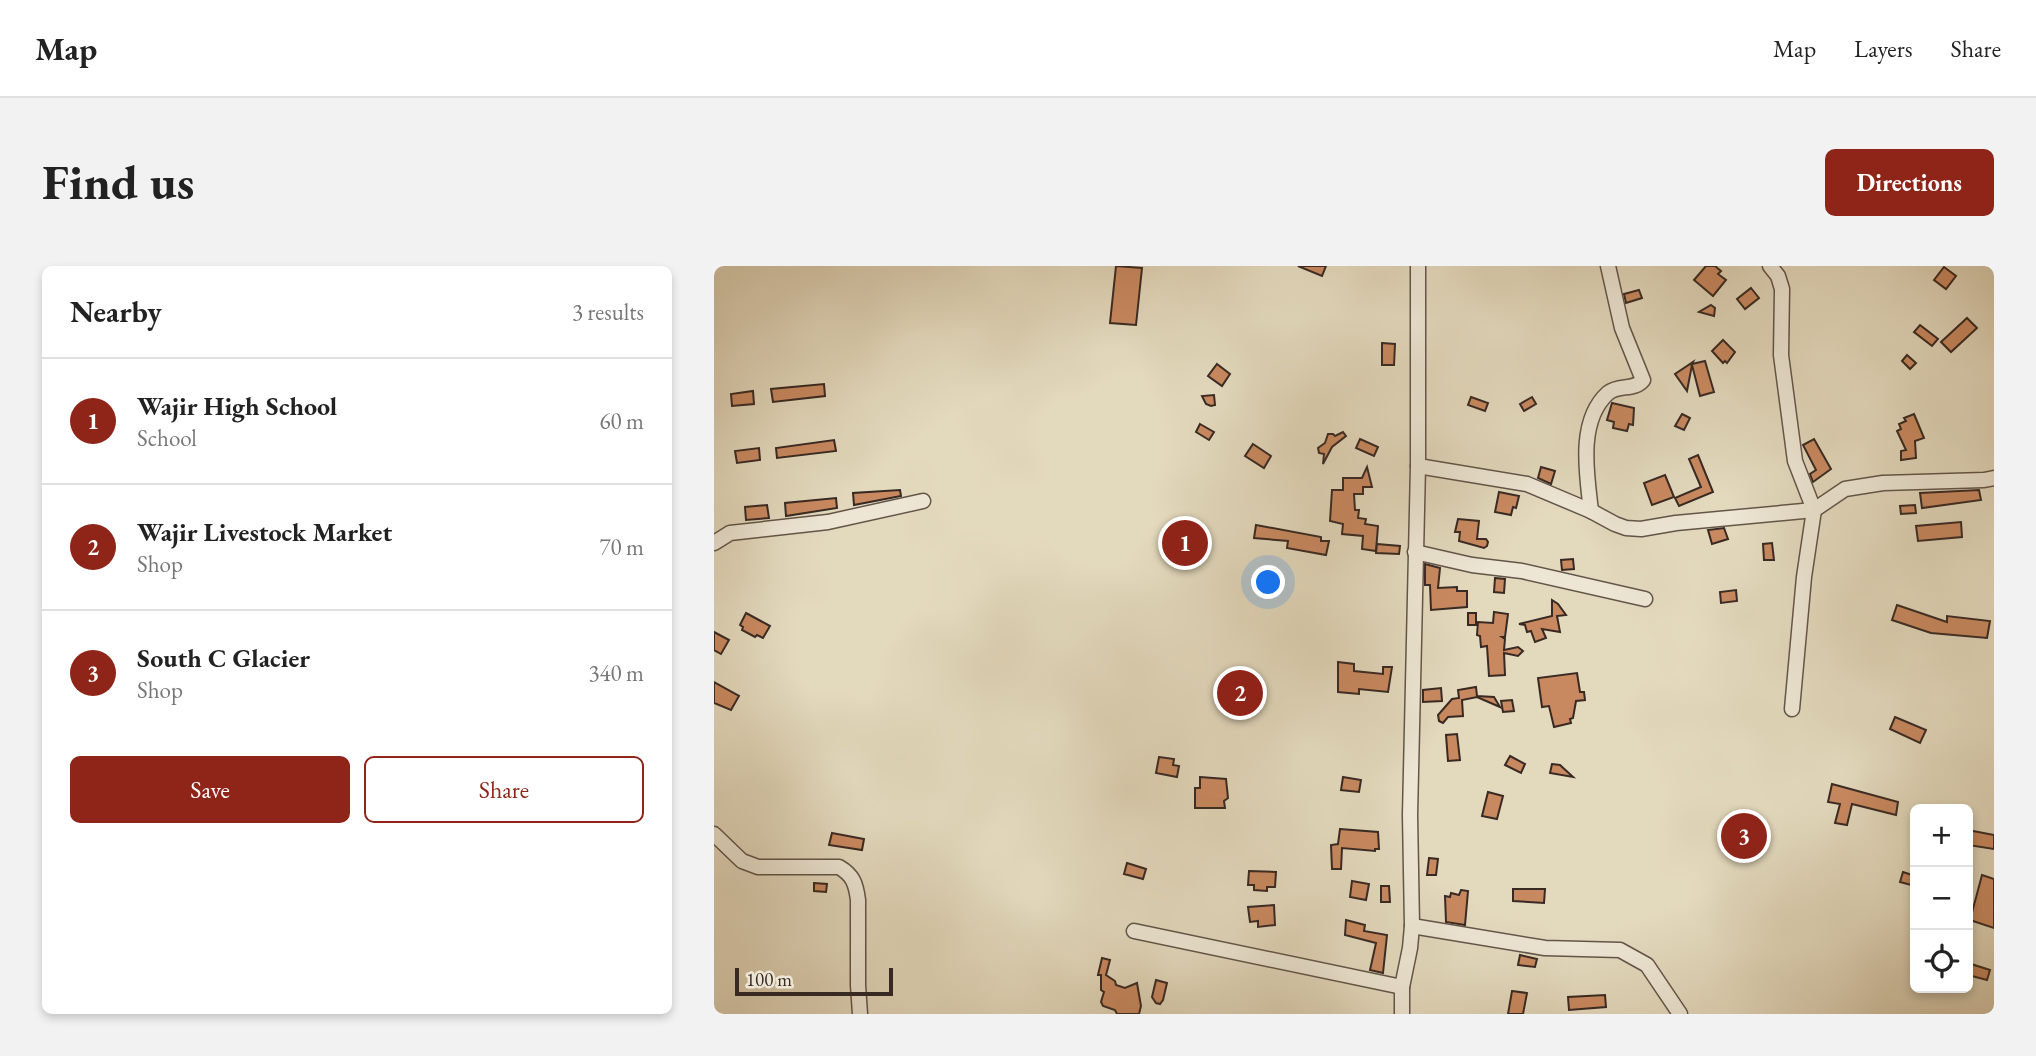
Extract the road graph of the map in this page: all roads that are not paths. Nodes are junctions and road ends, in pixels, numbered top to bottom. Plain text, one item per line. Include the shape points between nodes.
1 (1418, 266) edge
2 (1608, 266) edge
3 (1770, 266) edge
4 (1418, 466) junction
5 (1994, 478) edge
6 (923, 501) dead end
7 (1814, 510) junction
8 (1591, 511) junction
9 (714, 543) edge
10 (1415, 552) junction
11 (1645, 599) dead end
12 (1792, 709) dead end
13 (714, 834) edge
14 (1412, 926) junction
15 (1134, 931) dead end
16 (1402, 987) junction
17 (860, 1014) edge
18 (1402, 1014) edge
19 (1681, 1014) edge

1 - 4 street
2 - 8 street via 1622,328 1643,380 1606,394 1587,434
3 - 7 street via 1782,289 1781,355 1796,461
4 - 8 street via 1527,484
4 - 10 street
5 - 7 street via 1845,489
6 - 9 street via 828,522 730,533
7 - 8 street via 1641,529 1626,528
7 - 12 street
10 - 11 street
10 - 14 street
13 - 17 street via 742,861 758,867 839,867 849,873 858,900
14 - 16 street
14 - 19 street via 1545,948 1620,950 1647,965
15 - 16 street
16 - 18 street

